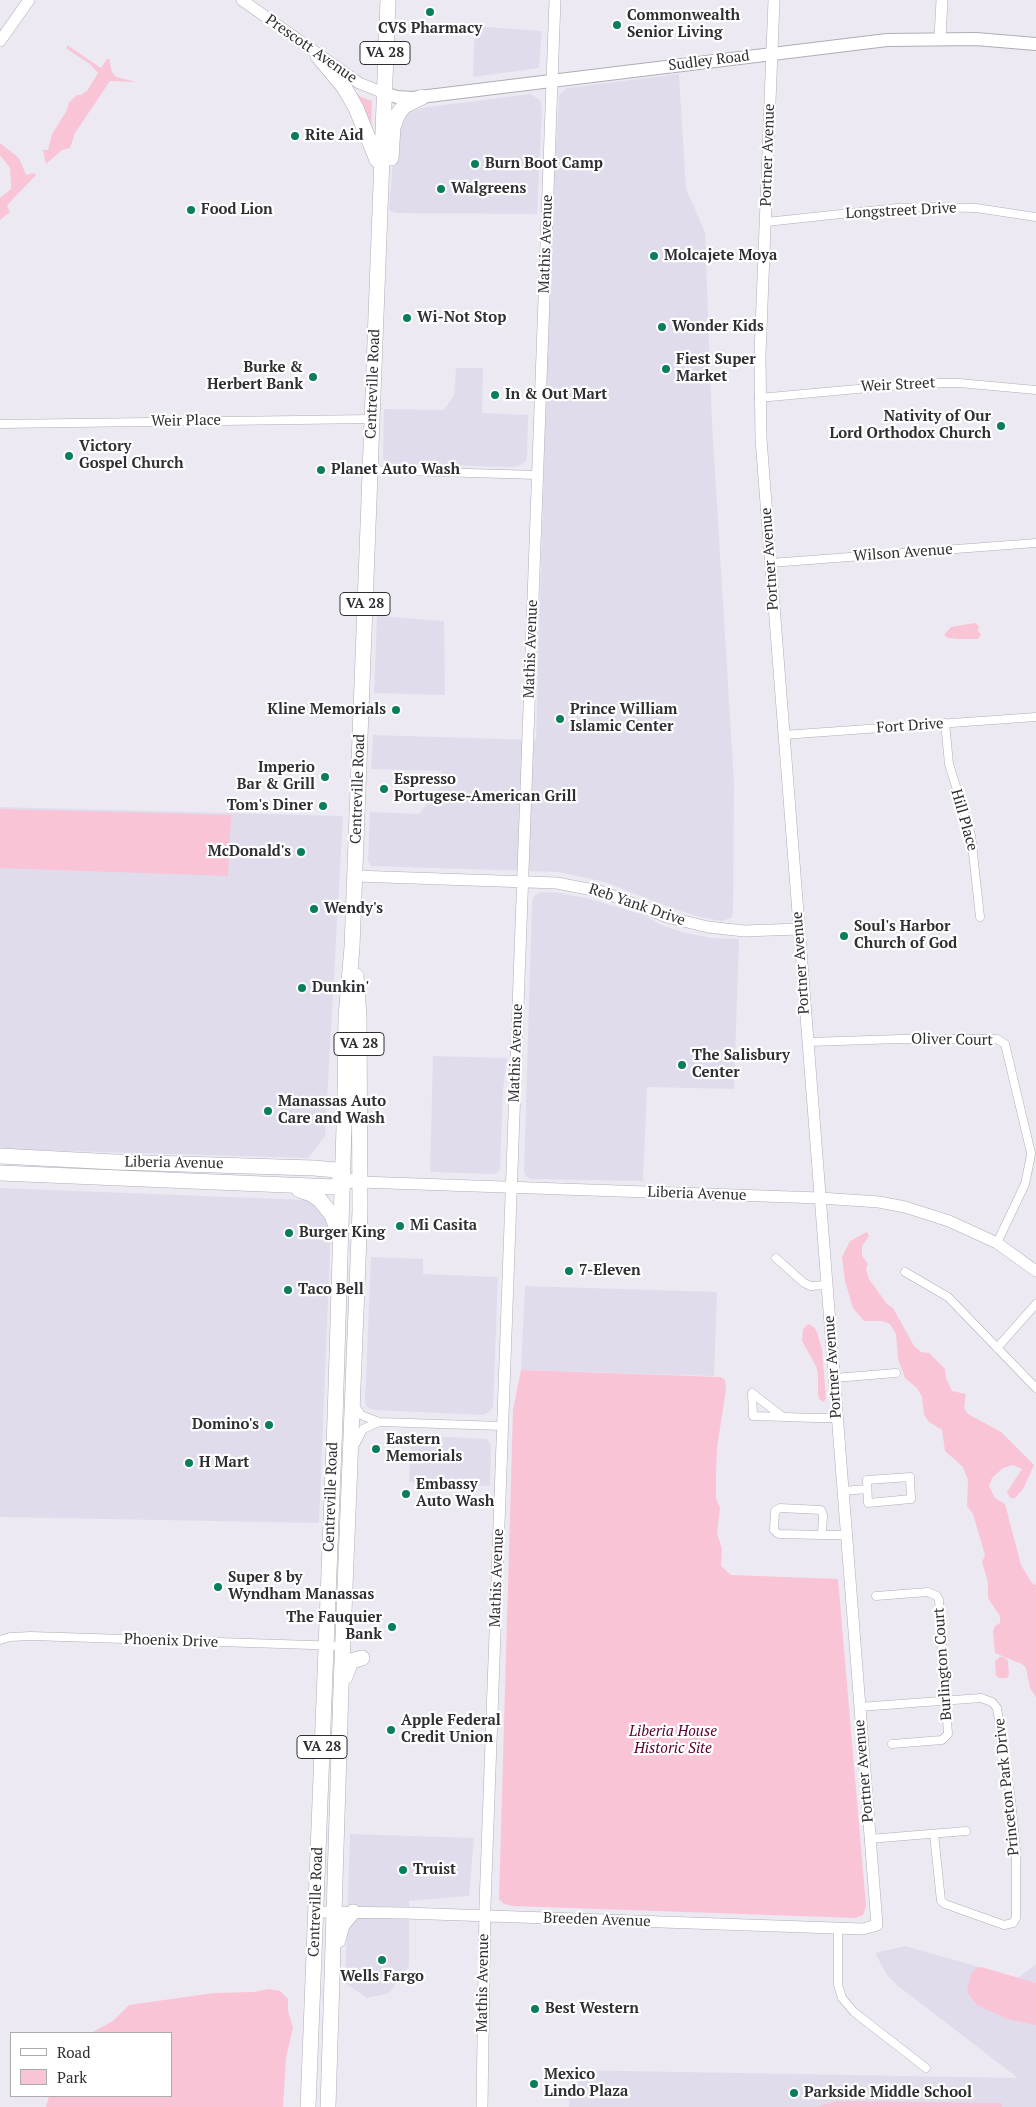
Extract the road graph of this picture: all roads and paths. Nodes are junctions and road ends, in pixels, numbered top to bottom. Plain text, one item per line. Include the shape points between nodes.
1 (28, 0) edge
2 (242, 0) edge
3 (388, 0) edge
4 (555, 0) edge
5 (774, 0) edge
6 (942, 0) edge
7 (940, 38) junction
8 (0, 41) edge
9 (1036, 44) edge
10 (772, 54) junction
11 (318, 56) junction
12 (552, 81) junction
13 (384, 93) junction
14 (422, 97) junction
15 (381, 172) junction
16 (379, 208) junction
17 (1036, 216) edge
18 (766, 222) junction
19 (1036, 390) edge
20 (759, 398) junction
21 (372, 419) junction
22 (0, 424) edge
23 (370, 470) junction
24 (537, 475) junction
25 (1036, 543) edge
26 (770, 563) junction
27 (1036, 717) edge
28 (945, 723) junction
29 (783, 735) junction
30 (355, 876) junction
31 (522, 880) junction
32 (980, 917) dead end
33 (799, 929) junction
34 (352, 948) junction
35 (808, 1042) junction
36 (344, 1131) junction
37 (0, 1156) edge
38 (314, 1168) junction
39 (0, 1172) edge
40 (343, 1180) junction
41 (360, 1182) junction
42 (283, 1185) junction
43 (511, 1188) junction
44 (820, 1198) junction
45 (340, 1237) junction
46 (996, 1243) junction
47 (776, 1258) dead end
48 (1036, 1271) edge
49 (906, 1272) dead end
50 (827, 1285) junction
51 (1036, 1304) edge
52 (997, 1348) junction
53 (896, 1373) dead end
54 (834, 1378) junction
55 (1036, 1388) edge
56 (352, 1401) junction
57 (783, 1417) dead end
58 (837, 1418) junction
59 (379, 1422) junction
60 (502, 1426) junction
61 (350, 1462) junction
62 (867, 1489) junction
63 (842, 1491) junction
64 (822, 1534) junction
65 (846, 1535) junction
66 (876, 1596) dead end
67 (0, 1640) edge
68 (326, 1645) junction
69 (343, 1646) junction
70 (362, 1658) dead end
71 (341, 1687) junction
72 (945, 1700) junction
73 (859, 1707) junction
74 (892, 1744) dead end
75 (966, 1831) dead end
76 (934, 1834) junction
77 (869, 1839) junction
78 (316, 1912) junction
79 (334, 1912) junction
80 (353, 1912) junction
81 (484, 1916) junction
82 (877, 1925) joint
83 (838, 1928) junction
84 (332, 1961) junction
85 (926, 2068) dead end
86 (308, 2107) edge
87 (328, 2107) edge
88 (482, 2107) edge

1 - 8 street
2 - 11 street, Prescott Avenue
3 - 13 highway, Centreville Road / VA 28
4 - 12 street, Mathis Avenue
5 - 10 street, Portner Avenue
6 - 7 street
7 - 9 main road, Sudley Road
7 - 10 main road, Sudley Road via 887,40
10 - 12 main road, Sudley Road
10 - 18 street, Portner Avenue
11 - 13 street, Prescott Avenue via 365,86
11 - 15 highway via 356,108
12 - 14 main road, Sudley Road
12 - 24 street, Mathis Avenue
13 - 14 main road, Sudley Road via 403,98
13 - 15 highway, Centreville Road / VA 28
14 - 16 highway via 404,106 396,117 388,189
15 - 16 highway, Centreville Road / VA 28
16 - 21 highway, Centreville Road / VA 28
17 - 18 street, Longstreet Drive via 976,208 928,207
18 - 20 street, Portner Avenue
19 - 20 street, Weir Street via 923,383
20 - 26 street, Portner Avenue
21 - 22 street, Weir Place
21 - 23 highway, Centreville Road / VA 28
23 - 24 street
23 - 30 highway, Centreville Road / VA 28
24 - 31 street, Mathis Avenue
25 - 26 street, Wilson Avenue
26 - 29 street, Portner Avenue
27 - 28 street, Fort Drive
28 - 29 street, Fort Drive
28 - 32 street, Hill Place via 949,764 971,834
29 - 33 street, Portner Avenue
30 - 31 street, Reb Yank Drive
30 - 34 highway, Centreville Road / VA 28
31 - 33 street, Reb Yank Drive via 557,882 590,889 708,928
31 - 43 street, Mathis Avenue
33 - 35 street, Portner Avenue
34 - 36 highway, Centreville Road / VA 28 via 346,1016
34 - 41 highway, Centreville Road / VA 28 via 359,1016
35 - 44 street, Portner Avenue
35 - 46 street, Oliver Court via 997,1039 1005,1044 1030,1160 1025,1184
36 - 38 highway via 333,1156
36 - 40 highway, Centreville Road / VA 28
37 - 38 highway, Liberia Avenue
38 - 40 highway, Liberia Avenue via 336,1170
39 - 42 highway, Liberia Avenue
40 - 41 highway, Liberia Avenue
40 - 42 highway, Liberia Avenue via 334,1187
40 - 45 highway, Centreville Road / VA 28
41 - 43 street, Liberia Avenue
41 - 56 highway, Centreville Road / VA 28
42 - 45 highway via 320,1200 332,1215
43 - 44 street, Liberia Avenue
43 - 60 street, Mathis Avenue
44 - 46 street, Liberia Avenue via 905,1207 949,1220
44 - 50 street, Portner Avenue
45 - 68 highway, Centreville Road / VA 28
46 - 48 street, Liberia Avenue
47 - 50 street via 804,1283
49 - 52 street via 948,1297
50 - 54 street, Portner Avenue
51 - 52 street
52 - 55 street
53 - 54 street
54 - 58 street, Portner Avenue
56 - 59 street via 361,1415
56 - 61 highway, Centreville Road / VA 28
57 - 58 street
58 - 63 street, Portner Avenue
59 - 60 street
59 - 61 street via 360,1432
60 - 81 street, Mathis Avenue
61 - 69 highway, Centreville Road / VA 28
62 - 62 street via 866,1480 910,1477 911,1499 868,1503
62 - 63 street
63 - 65 street, Portner Avenue
64 - 64 street via 777,1533 774,1530 775,1511 780,1508 821,1510
64 - 65 street
65 - 73 street, Portner Avenue
66 - 72 street, Burlington Court via 928,1592 937,1596
67 - 68 street, Phoenix Drive via 31,1636
68 - 69 street, Phoenix Drive
68 - 78 highway, Centreville Road / VA 28
69 - 71 highway, Centreville Road / VA 28
70 - 71 highway via 351,1660
71 - 79 highway, Centreville Road / VA 28
72 - 73 street, Princeton Park Drive
72 - 74 street, Burlington Court via 946,1738
72 - 76 street, Princeton Park Drive via 985,1698 998,1711 1016,1851 1016,1918 1013,1923 1004,1925 941,1901
73 - 77 street, Portner Avenue
75 - 76 street
76 - 77 street
77 - 82 street, Portner Avenue
78 - 79 street, Breeden Avenue
78 - 86 highway, Centreville Road / VA 28
79 - 80 street, Breeden Avenue
79 - 84 highway, Centreville Road / VA 28
80 - 81 street, Breeden Avenue
80 - 84 highway via 342,1925
81 - 83 street, Breeden Avenue
81 - 88 street, Mathis Avenue
82 - 83 street, Breeden Avenue via 863,1929
83 - 85 street via 838,1985 842,1998 854,2012
84 - 87 highway, Centreville Road / VA 28

